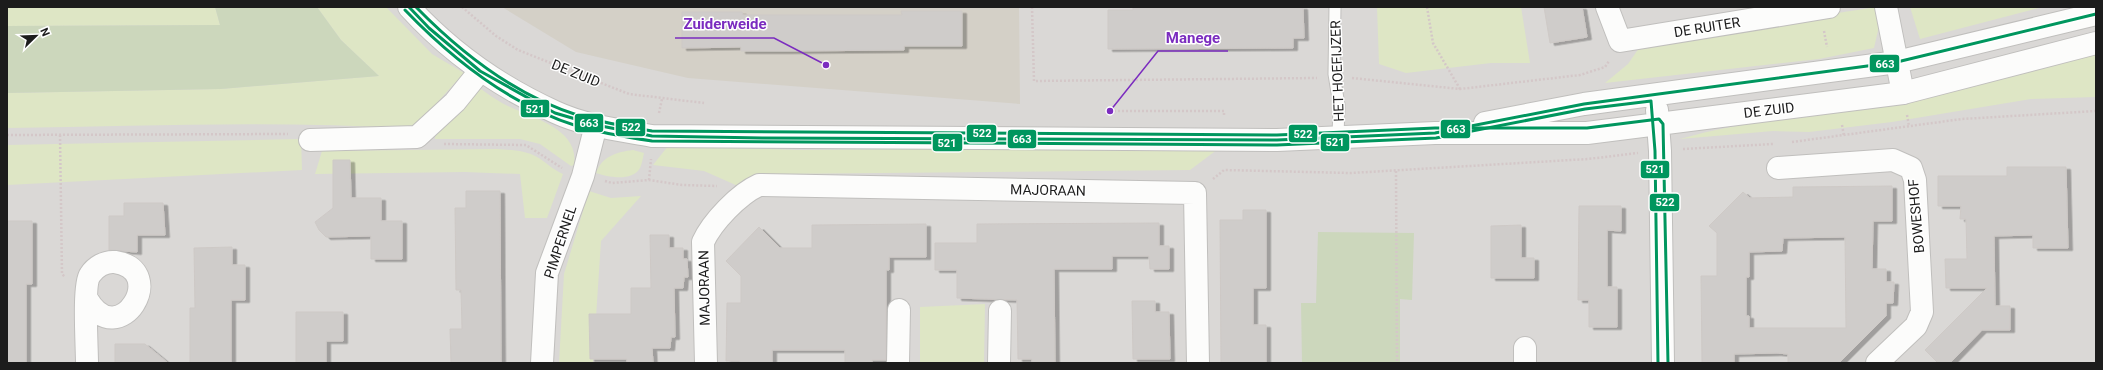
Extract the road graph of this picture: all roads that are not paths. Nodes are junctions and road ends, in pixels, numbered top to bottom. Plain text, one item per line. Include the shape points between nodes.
1 (410, 7) edge
2 (1335, 7) edge
3 (1606, 7) edge
4 (1829, 7) edge
5 (1886, 7) edge
6 (2096, 14) edge
7 (2096, 43) edge
8 (1896, 62) junction
9 (480, 71) junction
10 (1903, 93) junction
11 (1656, 95) junction
12 (1658, 124) junction
13 (596, 125) junction
14 (1435, 133) junction
15 (1338, 136) junction
16 (310, 140) road end
17 (1778, 168) dead end
18 (87, 299) road end
19 (899, 310) dead end
20 (1000, 311) dead end
21 (1881, 362) edge
22 (87, 363) edge
23 (542, 363) edge
24 (706, 363) edge
25 (898, 363) edge
26 (999, 363) edge
27 (1198, 363) edge
28 (1663, 363) edge

1 - 9 street, DE ZUID via 429,28
2 - 15 lane, HET HOEFIJZER via 1334,74 1339,105
3 - 4 street, DE RUITER via 1620,41
5 - 8 street
6 - 8 street, DE ZUID
7 - 10 street, DE ZUID
8 - 10 street
8 - 11 street, DE ZUID
9 - 13 street, DE ZUID via 555,113
9 - 16 street via 455,102 417,137
10 - 12 street, DE ZUID
11 - 12 street
11 - 14 street, DE ZUID via 1584,104
12 - 14 street, DE ZUID via 1587,133
12 - 28 street
13 - 15 street, DE ZUID via 652,136 762,138 1277,140
13 - 23 street, PIMPERNEL via 583,176 547,273
14 - 15 street, DE ZUID
17 - 21 street, BOWESHOF via 1893,160 1911,168 1915,180 1922,312 1916,326
18 - 22 street
19 - 25 street
20 - 26 street
24 - 27 street, MAJORAAN via 703,242 709,229 749,190 759,185 1195,193

